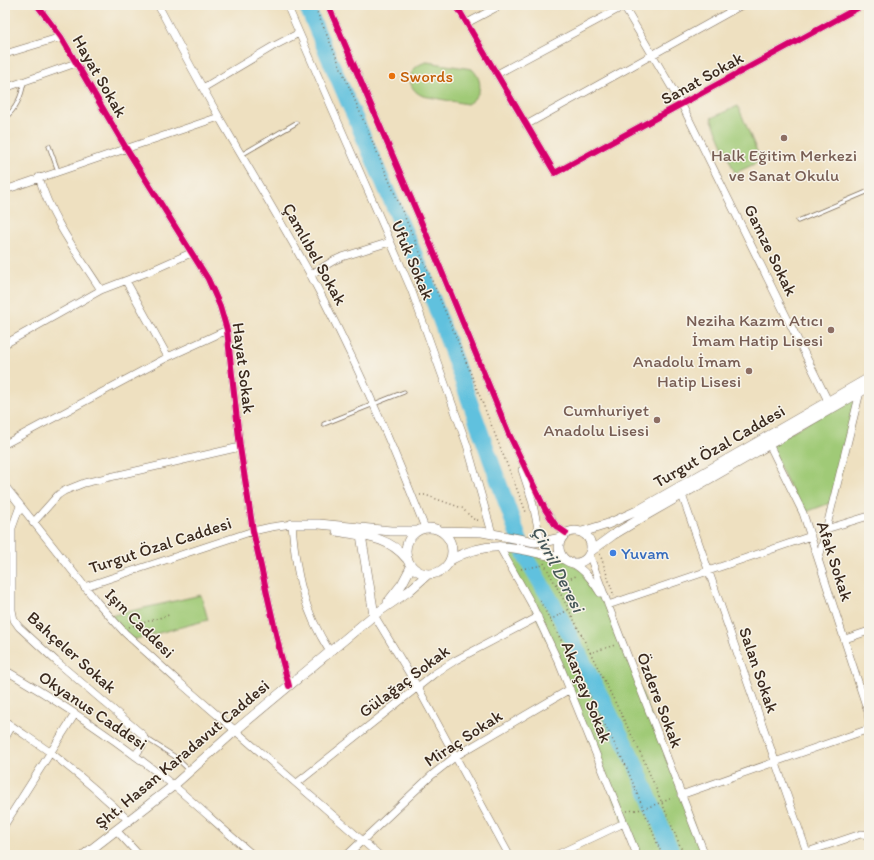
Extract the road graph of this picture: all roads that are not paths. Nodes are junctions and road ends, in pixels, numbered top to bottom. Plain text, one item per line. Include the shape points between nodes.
1 (37, 5) edge
2 (158, 5) edge
3 (286, 5) edge
4 (328, 5) edge
5 (456, 5) edge
6 (501, 5) edge
7 (624, 5) edge
8 (742, 5) edge
9 (863, 5) edge
10 (467, 23) junction
11 (299, 33) junction
12 (61, 36) junction
13 (5, 54) edge
14 (653, 55) junction
15 (76, 63) junction
16 (496, 74) junction
17 (24, 81) junction
18 (5, 88) edge
19 (203, 88) junction
20 (682, 105) junction
21 (219, 117) junction
22 (5, 118) edge
23 (296, 123) dead end
24 (526, 125) junction
25 (49, 146) dead end
26 (126, 148) junction
27 (241, 155) junction
28 (58, 171) junction
29 (39, 178) junction
30 (5, 190) edge
31 (869, 191) edge
32 (798, 221) dead end
33 (390, 242) junction
34 (191, 252) junction
35 (310, 275) junction
36 (126, 281) junction
37 (101, 290) junction
38 (228, 330) junction
39 (5, 344) edge
40 (168, 357) junction
41 (869, 378) edge
42 (869, 387) edge
43 (404, 392) dead end
44 (860, 392) junction
45 (373, 405) junction
46 (830, 405) junction
47 (324, 424) dead end
48 (509, 434) junction
49 (767, 441) junction
50 (5, 444) edge
51 (240, 448) junction
52 (5, 486) edge
53 (682, 495) junction
54 (20, 506) junction
55 (869, 516) edge
56 (33, 523) junction
57 (292, 524) junction
58 (421, 529) junction
59 (826, 529) junction
60 (253, 531) junction
61 (441, 531) junction
62 (582, 532) junction
63 (492, 533) junction
64 (361, 536) junction
65 (564, 536) junction
66 (811, 536) junction
67 (538, 542) junction
68 (499, 546) junction
69 (590, 553) junction
70 (406, 558) junction
71 (818, 559) junction
72 (450, 560) junction
73 (567, 561) junction
74 (411, 566) junction
75 (708, 571) junction
76 (428, 574) junction
77 (84, 587) junction
78 (608, 605) junction
79 (374, 616) junction
80 (538, 617) junction
81 (869, 631) edge
82 (845, 639) junction
83 (330, 652) junction
84 (5, 670) edge
85 (289, 686) junction
86 (417, 686) junction
87 (570, 689) junction
88 (75, 714) junction
89 (5, 721) edge
90 (869, 721) edge
91 (12, 726) junction
92 (869, 729) edge
93 (236, 730) junction
94 (144, 736) junction
95 (5, 738) edge
96 (50, 752) junction
97 (135, 756) junction
98 (456, 756) junction
99 (776, 762) junction
100 (190, 771) junction
101 (297, 783) junction
102 (173, 786) junction
103 (681, 796) junction
104 (128, 820) junction
105 (624, 823) junction
106 (5, 824) edge
107 (116, 830) junction
108 (869, 835) edge
109 (362, 840) junction
110 (808, 854) edge
111 (84, 855) edge
112 (139, 855) edge
113 (253, 855) edge
114 (347, 855) edge
115 (379, 855) edge
116 (509, 855) edge
117 (556, 855) edge
118 (637, 855) edge
119 (705, 855) edge
120 (798, 855) edge

1 - 12 street, Hayat Sokak
2 - 19 street, Çamlıbel Sokak
3 - 11 street, Ufuk Sokak
4 - 48 street via 426,231
5 - 10 street
6 - 10 street
7 - 14 street, Gamze Sokak
7 - 16 street
8 - 14 street
9 - 20 street, Sanat Sokak
10 - 16 street
11 - 19 street
11 - 33 street, Ufuk Sokak
12 - 13 street
12 - 15 street, Hayat Sokak
14 - 20 street, Gamze Sokak
14 - 24 street
15 - 17 street
15 - 26 street, Hayat Sokak
16 - 24 street
17 - 18 street
17 - 22 lane via 20,100
19 - 21 street, Çamlıbel Sokak
20 - 24 street, Sanat Sokak via 555,174
20 - 46 street, Gamze Sokak
21 - 26 street
21 - 27 street, Çamlıbel Sokak
23 - 27 lane
25 - 28 lane
26 - 28 street
26 - 34 street, Hayat Sokak
27 - 35 street, Çamlıbel Sokak
28 - 29 street
29 - 30 street
29 - 37 street via 43,192 64,233
31 - 32 lane
33 - 35 street via 342,257
33 - 63 street, Ufuk Sokak via 410,289 467,445
34 - 36 street
34 - 38 street, Hayat Sokak via 215,293
35 - 45 street, Çamlıbel Sokak
36 - 37 street
36 - 40 street
37 - 39 street
38 - 40 street
38 - 51 street, Hayat Sokak
40 - 50 street
41 - 46 street, Turgut Özal Caddesi
42 - 44 street, Turgut Özal Caddesi
43 - 45 lane
44 - 46 street, Turgut Özal Caddesi
44 - 59 street
45 - 47 lane
45 - 58 street, Çamlıbel Sokak via 412,495
46 - 49 street, Turgut Özal Caddesi
48 - 65 street via 547,514
48 - 67 street via 532,500
49 - 53 street, Turgut Özal Caddesi
49 - 62 street, Turgut Özal Caddesi via 639,510
49 - 66 street, Afak Sokak via 803,513
51 - 56 street via 75,486 58,495
51 - 60 street, Hayat Sokak
52 - 54 street, Işın Caddesi
53 - 69 street, Turgut Özal Caddesi via 626,526
53 - 75 street, Salan Sokak
54 - 56 street, Işın Caddesi
54 - 94 street, Bahçeler Sokak via 12,528 12,610 16,624
55 - 59 street
56 - 77 street, Işın Caddesi
57 - 58 street, Turgut Özal Caddesi via 391,531
57 - 60 street, Turgut Özal Caddesi
57 - 64 street, Turgut Özal Caddesi
57 - 83 street via 294,557 300,584 312,619
58 - 61 street via 433,528
58 - 70 street via 410,537 406,545
59 - 71 street
60 - 77 street, Turgut Özal Caddesi
60 - 85 street, Hayat Sokak
61 - 63 street
61 - 72 street via 451,544
62 - 65 street via 572,531
62 - 69 street via 590,542
63 - 67 street
64 - 70 street, Turgut Özal Caddesi via 389,543
64 - 79 street
65 - 67 street
65 - 73 street via 559,547 560,554
66 - 71 street, Afak Sokak
66 - 75 street
68 - 72 street via 477,549
68 - 73 street
68 - 80 street, Akarçay Sokak
69 - 73 street via 583,561
69 - 78 street, Özdere Sokak
70 - 74 street
71 - 82 street, Afak Sokak
72 - 76 street via 443,570
73 - 78 street via 587,574
74 - 76 street via 419,572
74 - 79 street via 398,590
75 - 78 street
75 - 99 street, Salan Sokak
76 - 79 street
77 - 93 street, Işın Caddesi via 121,629
78 - 103 street, Özdere Sokak
79 - 83 street, Şht. Hasan Karadavut Caddesi
79 - 86 street
80 - 86 street, Gülağaç Sokak via 456,660
80 - 87 street, Akarçay Sokak
81 - 82 street
82 - 90 street, Afak Sokak
83 - 85 street, Şht. Hasan Karadavut Caddesi
84 - 88 street, Okyanus Caddesi
85 - 93 street, Şht. Hasan Karadavut Caddesi
86 - 98 street
86 - 101 street, Gülağaç Sokak
87 - 98 street, Miraç Sokak
87 - 105 street, Akarçay Sokak
88 - 96 street
88 - 97 street, Okyanus Caddesi
89 - 91 street
91 - 95 street
91 - 96 street
92 - 99 street
93 - 100 street, Şht. Hasan Karadavut Caddesi
93 - 101 street, Işın Caddesi
94 - 97 street via 144,742
94 - 100 lane via 174,756
96 - 104 street
96 - 106 street
97 - 102 street, Okyanus Caddesi
98 - 109 street, Miraç Sokak
98 - 116 street
99 - 103 street
99 - 110 street, Salan Sokak
100 - 102 street, Şht. Hasan Karadavut Caddesi
101 - 109 street, Işın Caddesi
102 - 104 street, Şht. Hasan Karadavut Caddesi
102 - 113 street, Okyanus Caddesi
103 - 119 street, Özdere Sokak
104 - 107 street, Şht. Hasan Karadavut Caddesi
105 - 117 street
105 - 118 street, Akarçay Sokak
107 - 111 street, Şht. Hasan Karadavut Caddesi
107 - 112 street
108 - 110 street via 861,834
109 - 114 street, Miraç Sokak
109 - 115 street, Işın Caddesi
110 - 120 street

